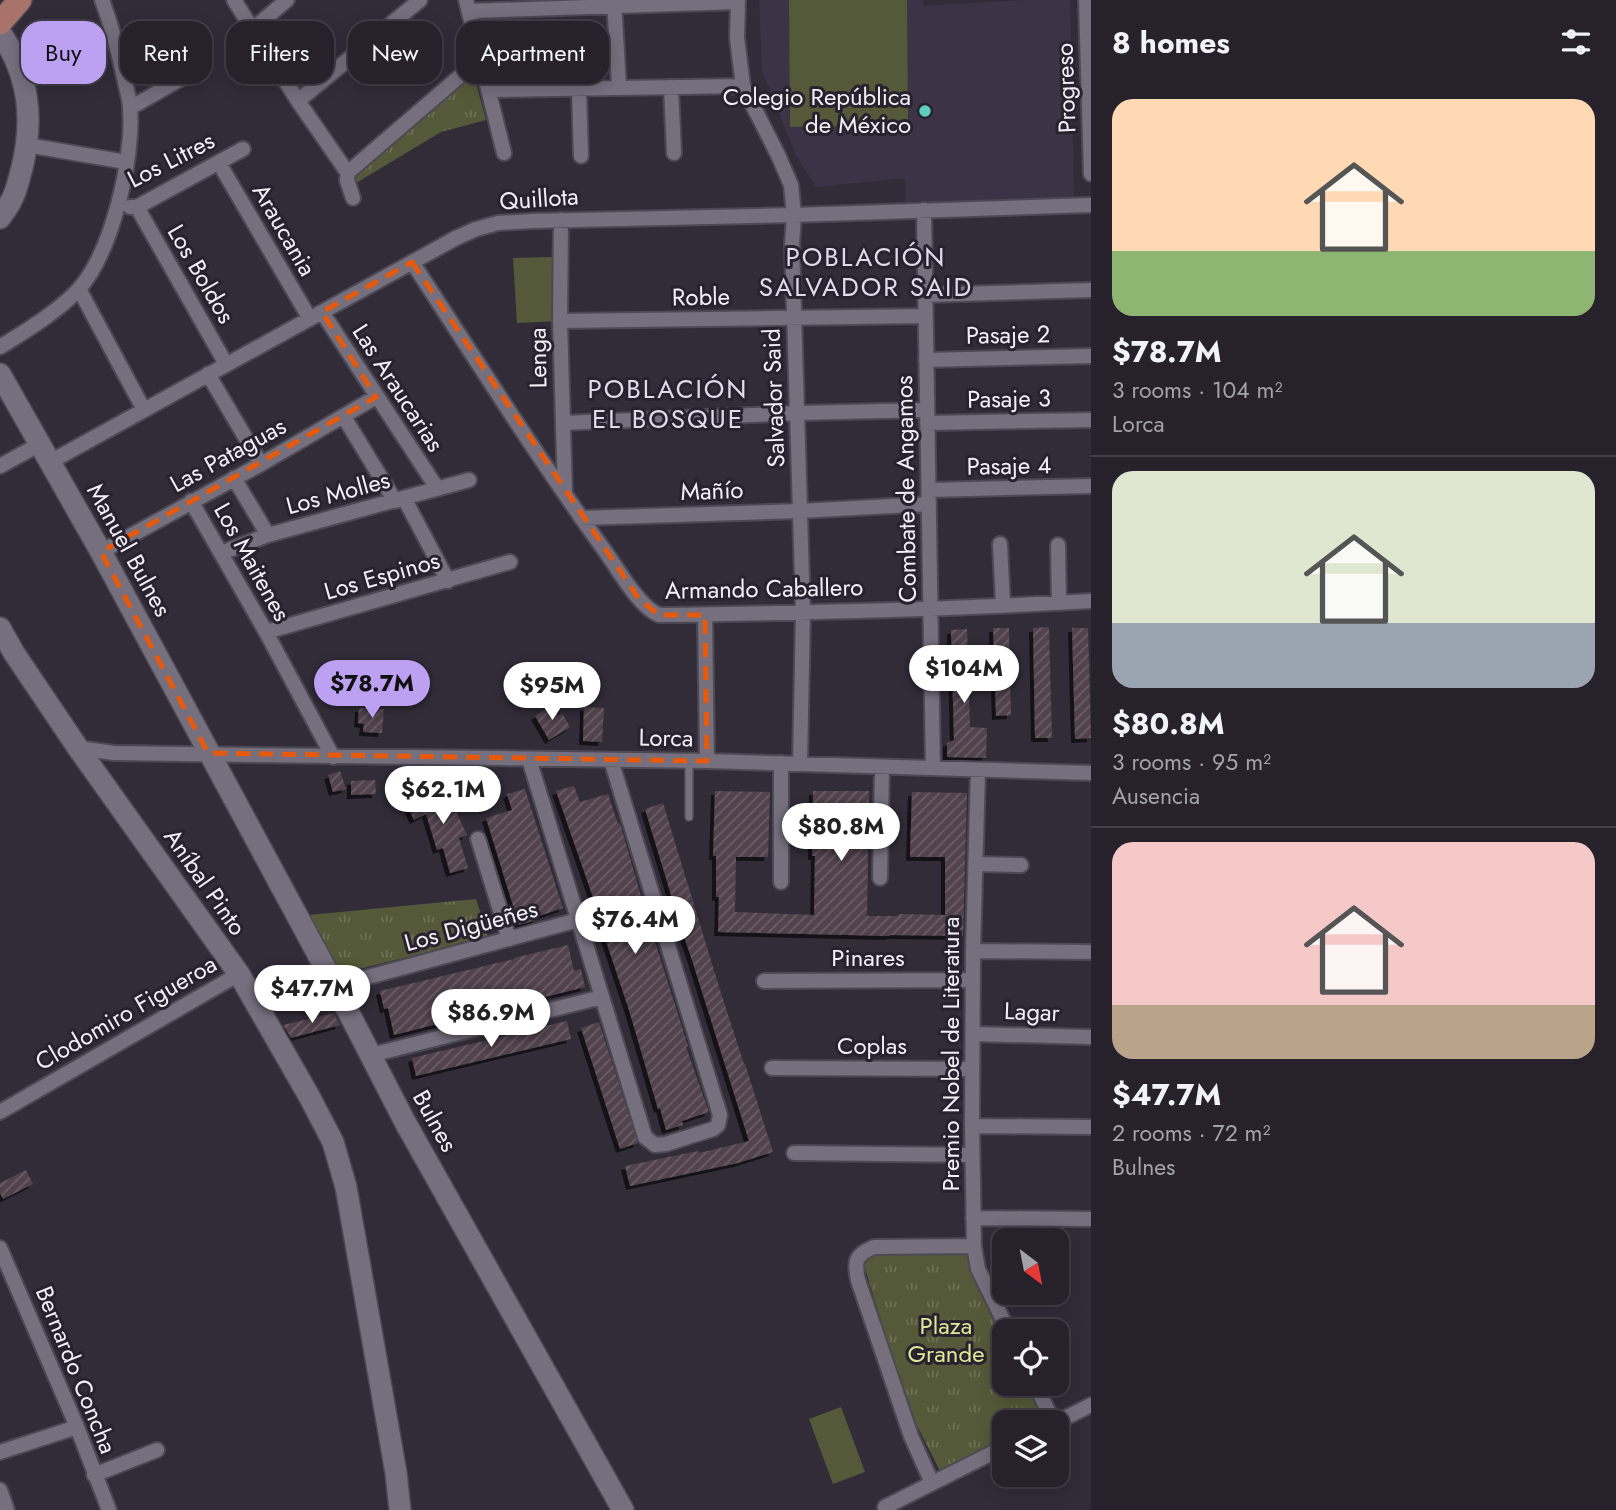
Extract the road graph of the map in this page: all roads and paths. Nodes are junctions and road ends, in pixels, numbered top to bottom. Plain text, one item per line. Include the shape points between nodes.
1 (20, 0) edge
2 (102, 0) edge
3 (234, 0) edge
4 (286, 0) edge
5 (420, 0) edge
6 (1086, 0) edge
7 (737, 1) edge
8 (614, 4) edge
9 (467, 5) edge
10 (248, 21) edge
11 (262, 21) edge
12 (0, 23) edge
13 (0, 32) edge
14 (456, 80) edge
15 (172, 84) edge
16 (287, 84) edge
17 (488, 84) edge
18 (743, 86) junction
19 (671, 87) junction
20 (619, 88) junction
21 (579, 89) junction
22 (489, 90) junction
23 (298, 101) junction
24 (130, 108) junction
25 (27, 145) junction
26 (243, 149) dead end
27 (504, 153) dead end
28 (674, 153) dead end
29 (581, 156) dead end
30 (126, 162) junction
31 (219, 163) junction
32 (348, 171) junction
33 (1091, 174) edge
34 (353, 198) dead end
35 (1091, 205) edge
36 (119, 206) junction
37 (137, 207) junction
38 (923, 210) junction
39 (794, 215) junction
40 (0, 218) edge
41 (561, 220) junction
42 (412, 262) junction
43 (79, 289) junction
44 (1091, 290) edge
45 (925, 295) junction
46 (316, 315) junction
47 (925, 316) junction
48 (794, 319) junction
49 (560, 321) junction
50 (0, 347) edge
51 (1091, 356) edge
52 (926, 360) junction
53 (226, 364) junction
54 (0, 374) edge
55 (208, 374) junction
56 (376, 397) junction
57 (144, 410) junction
58 (797, 413) junction
59 (344, 417) junction
60 (927, 417) junction
61 (1091, 420) edge
62 (563, 424) junction
63 (45, 453) junction
64 (261, 464) junction
65 (0, 466) edge
66 (234, 478) junction
67 (469, 480) dead end
68 (1091, 486) edge
69 (437, 488) junction
70 (565, 495) junction
71 (929, 497) junction
72 (400, 500) junction
73 (191, 501) junction
74 (800, 511) junction
75 (581, 518) junction
76 (268, 536) junction
77 (1000, 544) dead end
78 (1058, 545) dead end
79 (101, 552) junction
80 (221, 553) junction
81 (510, 562) dead end
82 (448, 581) junction
83 (1091, 601) edge
84 (1059, 603) junction
85 (1003, 605) junction
86 (931, 608) junction
87 (803, 612) junction
88 (705, 615) junction
89 (0, 628) edge
90 (266, 632) junction
91 (78, 748) junction
92 (114, 753) junction
93 (208, 753) junction
94 (333, 757) junction
95 (528, 759) junction
96 (611, 760) junction
97 (689, 761) junction
98 (707, 761) junction
99 (781, 763) junction
100 (800, 764) junction
101 (882, 767) junction
102 (933, 768) junction
103 (978, 770) junction
104 (1091, 773) edge
105 (98, 776) junction
106 (689, 817) dead end
107 (478, 839) dead end
108 (976, 864) junction
109 (1021, 865) dead end
110 (880, 878) dead end
111 (781, 883) dead end
112 (578, 920) junction
113 (509, 939) junction
114 (973, 951) junction
115 (1091, 952) edge
116 (239, 974) junction
117 (973, 980) junction
118 (764, 981) dead end
119 (335, 986) junction
120 (602, 997) junction
121 (973, 1034) junction
122 (1091, 1037) edge
123 (370, 1055) junction
124 (772, 1068) dead end
125 (972, 1069) junction
126 (0, 1112) edge
127 (972, 1126) junction
128 (1091, 1127) edge
129 (794, 1153) dead end
130 (972, 1155) junction
131 (973, 1218) junction
132 (1091, 1219) edge
133 (974, 1247) junction
134 (0, 1248) edge
135 (1003, 1319) edge
136 (1091, 1405) edge
137 (1069, 1416) edge
138 (77, 1427) junction
139 (157, 1450) dead end
140 (0, 1452) edge
141 (992, 1453) edge
142 (94, 1475) junction
143 (932, 1483) junction
144 (885, 1507) dead end
145 (108, 1510) edge
146 (400, 1510) edge
147 (623, 1510) edge

1 - 12 main road
2 - 24 street
3 - 10 street
4 - 11 street
5 - 23 street
6 - 33 street, Progreso
7 - 8 street
7 - 18 street, Salvador Said
8 - 9 street
8 - 20 street
13 - 25 street via 23,82
14 - 32 street
15 - 24 street
16 - 23 street
17 - 22 street
18 - 19 street
18 - 39 street, Salvador Said via 791,185
19 - 20 street
19 - 28 street
20 - 21 street
21 - 22 street
21 - 29 street
22 - 27 street
23 - 32 street
24 - 30 street
25 - 30 street
25 - 40 street via 12,199
26 - 31 street, Los Litres
30 - 36 street
31 - 37 street, Los Litres
31 - 46 street, Araucania
32 - 34 street
35 - 38 street, Quillota
36 - 37 street, Los Litres
36 - 43 street via 104,247
37 - 53 street, Los Boldos
38 - 39 street, Quillota
38 - 45 street, Combate de Angamos
39 - 41 street, Quillota
39 - 48 street, Salvador Said
41 - 42 street, Quillota via 498,223 476,229
41 - 49 street, Lenga
42 - 46 street, Quillota
42 - 70 street, Armando Caballero
43 - 50 street
43 - 57 street
44 - 45 street
45 - 47 street, Combate de Angamos
46 - 53 street, Quillota
46 - 56 street, Las Araucarias
47 - 48 street, Roble
47 - 52 street, Combate de Angamos
48 - 49 street, Roble
48 - 58 street, Salvador Said
49 - 62 street, Lenga
51 - 52 street, Pasaje 2
52 - 60 street, Combate de Angamos
53 - 55 street, Quillota
54 - 63 street, Manuel Bulnes
55 - 57 street, Quillota
55 - 64 street
56 - 59 street, Las Pataguas
56 - 69 street, Las Araucarias
57 - 63 street, Quillota
58 - 60 street, Pasaje 3
58 - 62 street, Pasaje 3
58 - 74 street, Salvador Said
59 - 64 street, Las Pataguas
59 - 72 street
60 - 61 street, Pasaje 3
60 - 71 street, Combate de Angamos
62 - 70 street, Lenga
63 - 65 street, Quillota
63 - 79 street, Manuel Bulnes
64 - 66 street, Las Pataguas
66 - 73 street, Las Pataguas
66 - 76 street, Los Maitenes
67 - 69 street, Los Molles
68 - 71 street, Pasaje 4
69 - 72 street, Los Molles
70 - 75 street, Armando Caballero
71 - 74 street, Mañío
71 - 86 street, Combate de Angamos
72 - 76 street, Los Molles
72 - 82 street
73 - 79 street, Las Pataguas
73 - 80 street, Los Maitenes
74 - 75 street, Mañío
74 - 87 street, Salvador Said
75 - 88 street, Armando Caballero via 652,612
76 - 80 street, Los Molles
77 - 85 street
78 - 84 street
79 - 93 street, Manuel Bulnes
80 - 90 street, Los Maitenes
81 - 82 street, Los Espinos
82 - 90 street, Los Espinos
83 - 84 street, Armando Caballero
84 - 85 street, Armando Caballero
85 - 86 street, Armando Caballero
86 - 87 street, Armando Caballero
86 - 102 street, Combate de Angamos
87 - 88 street, Armando Caballero
87 - 100 street, Salvador Said
88 - 98 street
89 - 91 street, Aníbal Pinto
90 - 94 street, Los Maitenes
91 - 92 street, Lorca
91 - 105 street, Aníbal Pinto
92 - 93 street, Lorca
92 - 105 street via 102,763
93 - 94 street, Lorca
93 - 119 street, Bulnes
94 - 95 street, Lorca
95 - 96 street, Lorca
95 - 112 street
96 - 97 street, Lorca
96 - 120 street via 719,1110 719,1125 666,1144 645,1137
97 - 98 street, Lorca
97 - 106 lane
98 - 99 street, Lorca
99 - 100 street, Lorca
99 - 111 street
100 - 101 street, Lorca
101 - 102 street, Lorca
101 - 110 street
102 - 103 street, Lorca
103 - 104 street, Lorca
103 - 108 street, Premio Nobel de Literatura
105 - 116 street, Aníbal Pinto
107 - 113 street
108 - 109 street
108 - 114 street, Premio Nobel de Literatura
112 - 113 street, Los Digüeñes
112 - 120 street
113 - 119 street, Los Digüeñes
114 - 115 street
114 - 117 street, Premio Nobel de Literatura
116 - 126 street, Clodomiro Figueroa
116 - 146 street, Aníbal Pinto via 333,1142 343,1175
117 - 118 street, Pinares
117 - 121 street, Premio Nobel de Literatura
119 - 123 street, Bulnes
120 - 123 street
121 - 122 street, Lagar
121 - 125 street, Premio Nobel de Literatura
123 - 147 street, Bulnes
124 - 125 street, Coplas
125 - 127 street, Premio Nobel de Literatura
127 - 128 street
127 - 130 street, Premio Nobel de Literatura
129 - 130 street
130 - 131 street, Premio Nobel de Literatura
131 - 132 street
131 - 133 street, Premio Nobel de Literatura
133 - 135 street, Premio Nobel de Literatura via 978,1269
133 - 143 street via 874,1247 856,1260 858,1280 911,1436
134 - 138 street, Bernardo Concha
136 - 137 street
138 - 140 street
138 - 142 street, Bernardo Concha
139 - 142 street
141 - 143 street
142 - 145 street, Bernardo Concha
143 - 144 street

